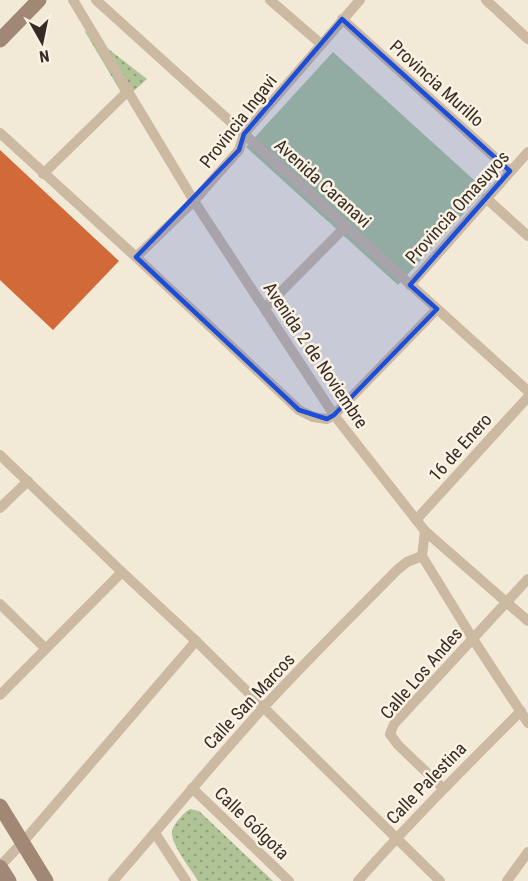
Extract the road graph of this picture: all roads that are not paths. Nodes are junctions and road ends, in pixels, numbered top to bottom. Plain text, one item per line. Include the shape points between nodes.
1 (39, 0) edge
2 (73, 0) edge
3 (96, 0) edge
4 (270, 0) edge
5 (360, 0) edge
6 (486, 0) edge
7 (342, 20) junction
8 (528, 39) edge
9 (0, 40) edge
10 (321, 44) junction
11 (128, 92) junction
12 (0, 133) edge
13 (244, 134) junction
14 (528, 152) edge
15 (510, 171) junction
16 (43, 174) junction
17 (486, 198) junction
18 (194, 201) junction
19 (346, 226) junction
20 (528, 236) edge
21 (136, 257) junction
22 (410, 285) junction
23 (265, 308) junction
24 (437, 309) junction
25 (528, 391) edge
26 (528, 397) edge
27 (334, 415) junction
28 (0, 455) edge
29 (28, 481) junction
30 (0, 508) edge
31 (416, 520) junction
32 (425, 531) junction
33 (422, 556) junction
34 (122, 572) junction
35 (528, 579) edge
36 (507, 602) junction
37 (0, 604) edge
38 (528, 621) edge
39 (473, 639) junction
40 (196, 641) junction
41 (45, 648) junction
42 (0, 695) edge
43 (264, 707) junction
44 (521, 711) junction
45 (528, 723) edge
46 (192, 788) junction
47 (443, 788) junction
48 (0, 806) edge
49 (155, 833) junction
50 (396, 838) junction
51 (23, 842) junction
52 (528, 852) edge
53 (0, 867) edge
54 (9, 881) edge
55 (46, 881) edge
56 (112, 881) edge
57 (186, 881) edge
58 (289, 881) edge
59 (358, 881) edge
60 (440, 881) edge
61 (507, 881) edge

1 - 9 street
2 - 11 street, Avenida 2 de Noviembre
3 - 13 street, Avenida Caranavi
4 - 10 street
5 - 7 street, Provincia Ingavi
6 - 8 street
7 - 10 street, Provincia Ingavi
7 - 15 street, Provincia Murillo
10 - 13 street, Provincia Ingavi
11 - 16 street
11 - 18 street, Avenida 2 de Noviembre
12 - 16 street
13 - 18 street, Provincia Ingavi via 239,150
13 - 19 street, Avenida Caranavi
14 - 15 street, Provincia Omasuyos
15 - 17 street, Provincia Omasuyos
16 - 21 street
17 - 20 street
17 - 22 street, Provincia Omasuyos
18 - 21 street, Provincia Ingavi
18 - 23 street, Avenida 2 de Noviembre
19 - 22 street, Avenida Caranavi
19 - 23 street
21 - 27 street via 298,410 312,417 327,419
22 - 24 street, Avenida Caranavi
23 - 27 street, Avenida 2 de Noviembre
24 - 25 street, Avenida Caranavi
24 - 27 street
26 - 31 street, 16 de Enero
27 - 31 street, Avenida 2 de Noviembre
28 - 29 street
29 - 30 street
29 - 34 street
31 - 32 street, Avenida 2 de Noviembre
32 - 33 street
32 - 36 street, Avenida 2 de Noviembre
33 - 39 street
33 - 43 street, Calle San Marcos via 397,570
34 - 40 street
34 - 41 street
35 - 36 street, Calle Los Andes
36 - 38 street, Avenida 2 de Noviembre
36 - 39 street, Calle Los Andes
37 - 41 street
39 - 44 street
39 - 47 street, Calle Los Andes via 394,724 390,734
40 - 43 street
40 - 51 street
41 - 42 street
43 - 46 street, Calle San Marcos
43 - 50 street
44 - 45 street
44 - 47 street, Calle Palestina
46 - 49 street, Calle San Marcos
46 - 58 street, Calle Gólgota
47 - 50 street, Calle Palestina
48 - 51 street
49 - 56 street, Calle San Marcos
49 - 57 street
50 - 59 street, Calle Palestina
50 - 60 street
51 - 53 street
51 - 55 street
52 - 61 street
53 - 54 street

